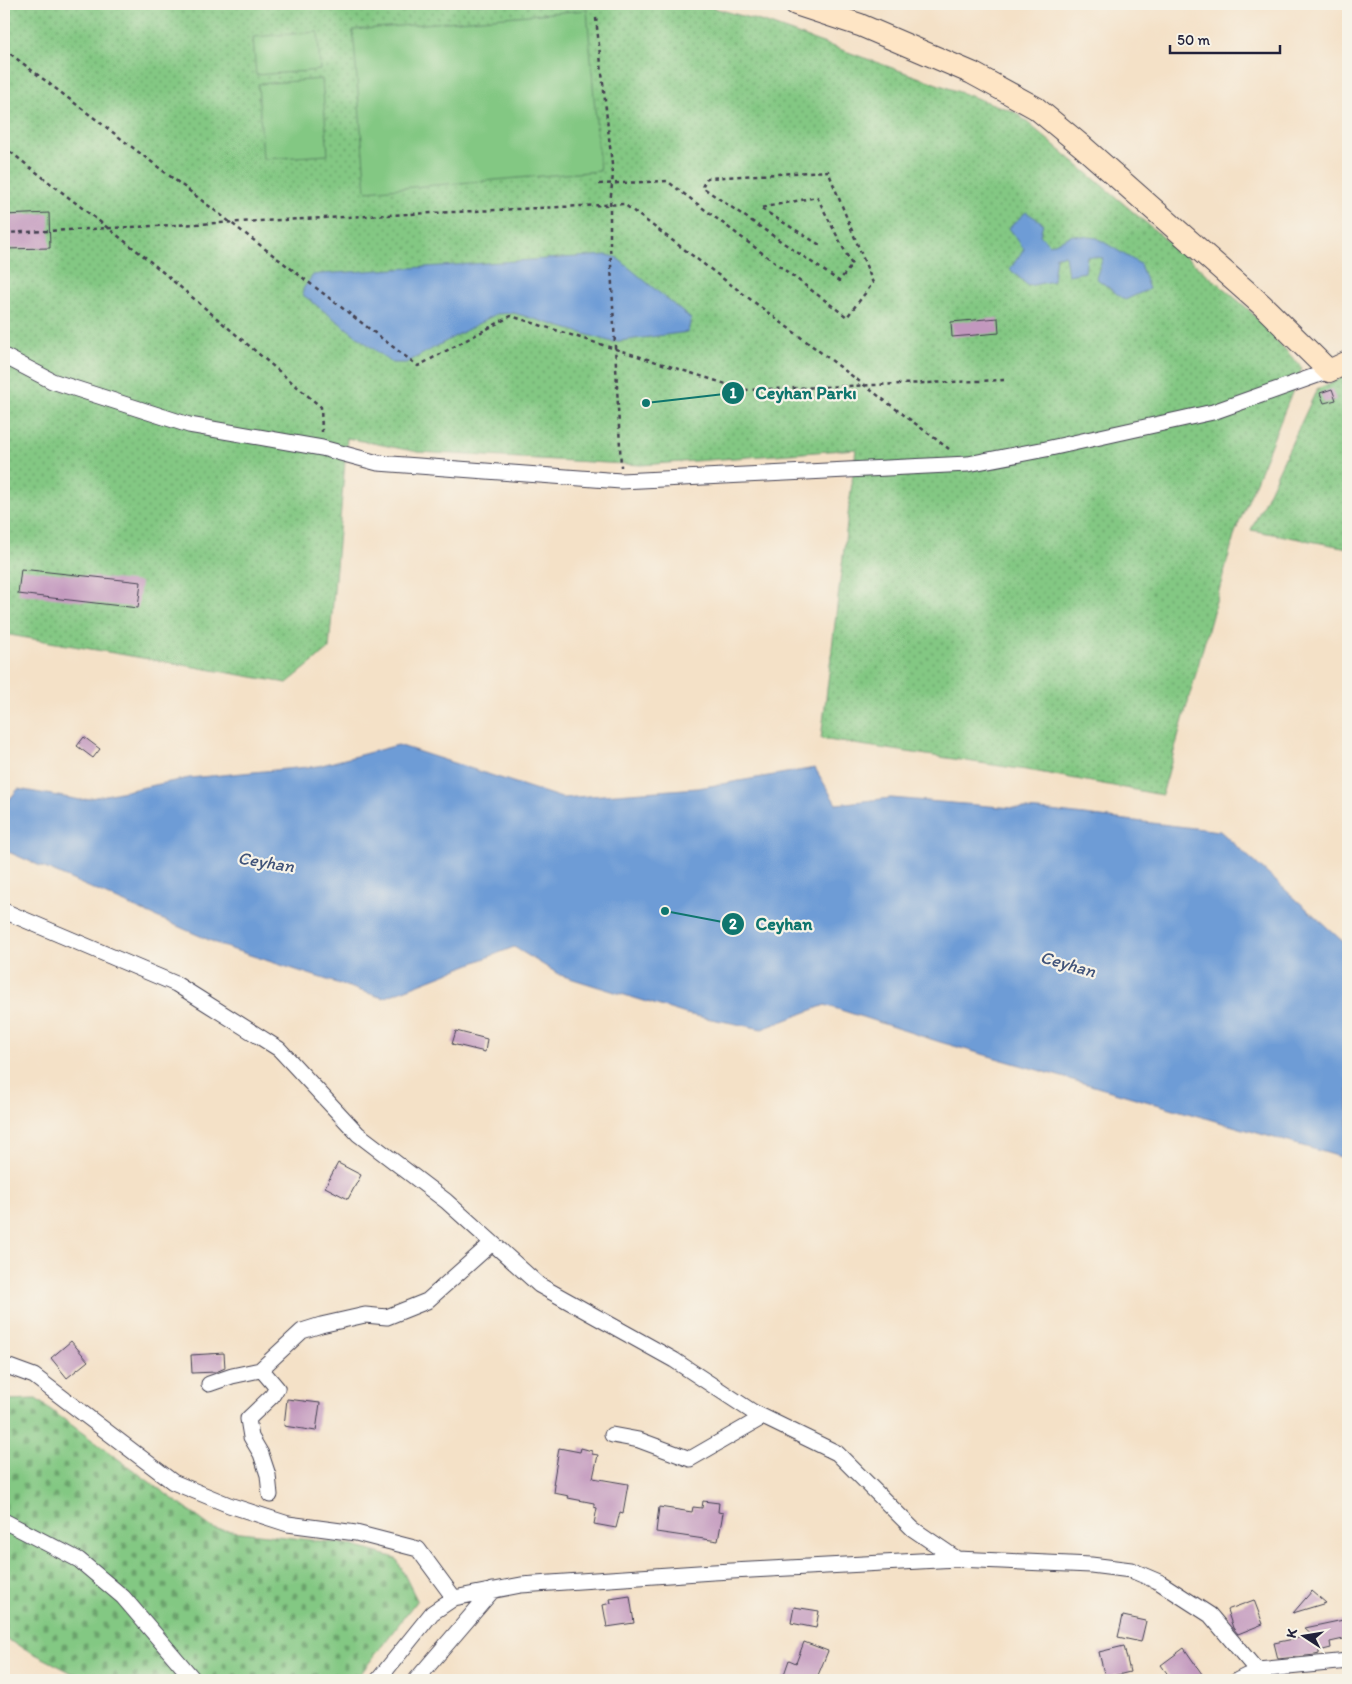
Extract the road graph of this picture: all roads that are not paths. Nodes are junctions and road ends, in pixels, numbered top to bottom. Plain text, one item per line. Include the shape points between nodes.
1 (796, 4) edge
2 (4, 356) edge
3 (1338, 367) edge
4 (4, 911) edge
5 (492, 1243) junction
6 (4, 1364) edge
7 (261, 1369) junction
8 (209, 1384) dead end
9 (763, 1417) junction
10 (612, 1435) dead end
11 (270, 1494) dead end
12 (4, 1521) edge
13 (957, 1559) junction
14 (492, 1590) junction
15 (454, 1598) junction
16 (1348, 1661) edge
17 (1261, 1675) edge
18 (194, 1680) edge
19 (378, 1680) edge
20 (416, 1680) edge
21 (1238, 1680) edge

1 - 3 street via 860,25 963,70 1036,108
2 - 3 street via 52,381 189,425 322,448 378,463 621,481 968,464 1213,412
4 - 5 street via 176,984 278,1049 358,1134 446,1201
5 - 7 street via 428,1301 387,1317 365,1315 302,1331
5 - 9 street via 539,1285 674,1360
6 - 15 street via 34,1376 173,1482 288,1524 356,1533 418,1549
7 - 8 street
7 - 11 street via 277,1388 248,1419 251,1437 268,1475
9 - 10 street via 690,1459 639,1440
9 - 13 street via 837,1453 913,1529
12 - 18 street via 79,1560 122,1597
13 - 14 street via 714,1572 521,1585
13 - 17 street via 1131,1570 1159,1582 1210,1615
14 - 15 street
14 - 20 street
15 - 19 street via 432,1613
16 - 17 street
17 - 21 street

